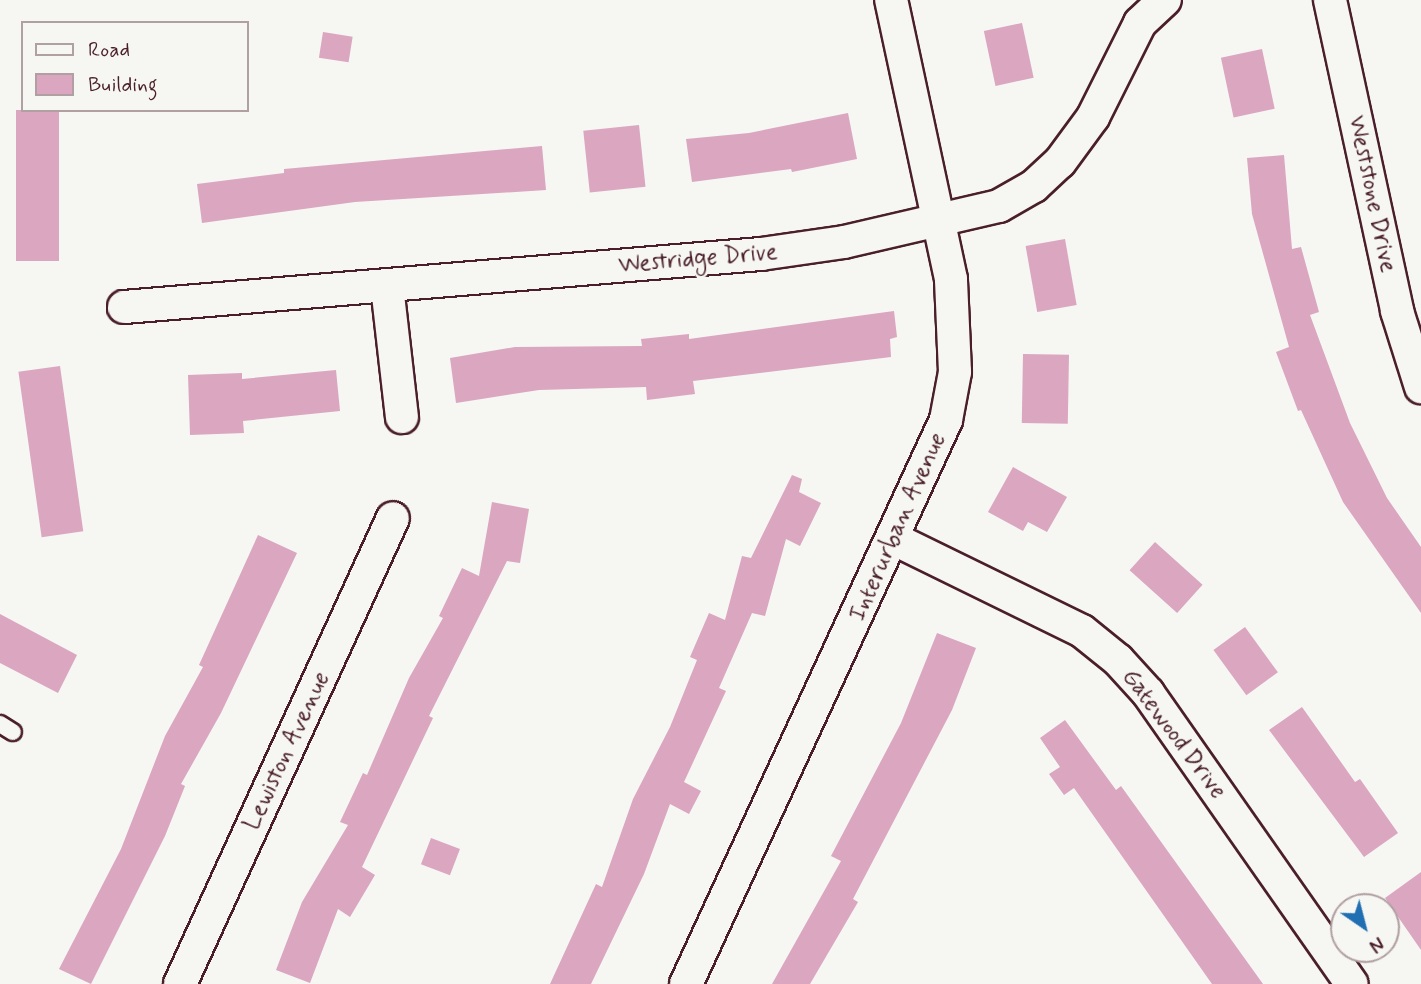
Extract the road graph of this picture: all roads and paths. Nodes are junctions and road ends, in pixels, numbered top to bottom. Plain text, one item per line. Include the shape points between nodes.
1 (891, 0) edge
2 (1165, 0) edge
3 (1330, 0) edge
4 (938, 222) junction
5 (387, 286) junction
6 (124, 307) dead end
7 (1421, 387) edge
8 (402, 417) dead end
9 (393, 518) dead end
10 (894, 539) junction
11 (180, 984) edge
12 (687, 984) edge
13 (1352, 984) edge

1 - 4 street, Interurban Avenue
2 - 4 street, Westridge Drive via 1140,23 1093,117 1060,162 1034,186 999,206
3 - 7 street, Weststone Drive via 1397,311
4 - 5 street, Westridge Drive via 761,254
4 - 10 street, Interurban Avenue via 950,279 955,372 936,448
5 - 6 street, Westridge Drive
5 - 8 street
9 - 11 street, Lewiston Avenue
10 - 12 street, Interurban Avenue
10 - 13 street, Gatewood Drive via 1082,631 1118,660 1148,692

